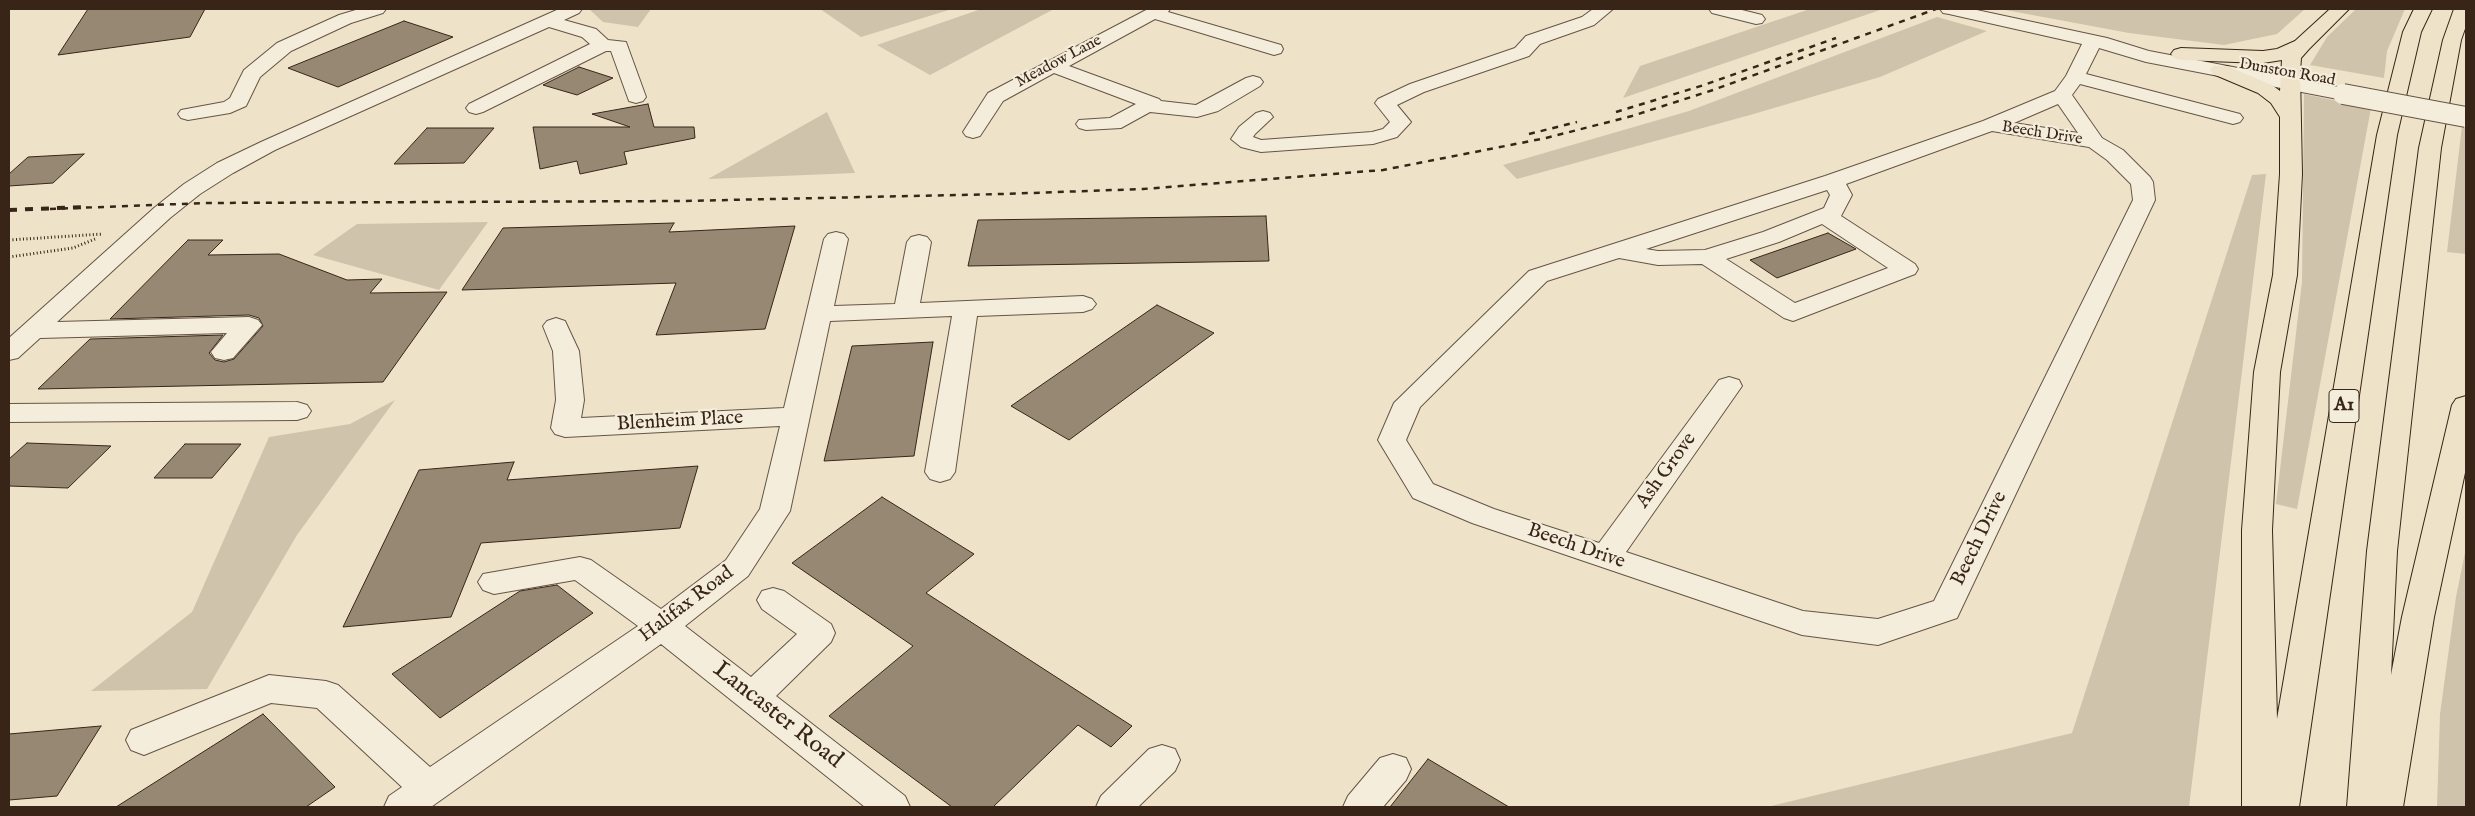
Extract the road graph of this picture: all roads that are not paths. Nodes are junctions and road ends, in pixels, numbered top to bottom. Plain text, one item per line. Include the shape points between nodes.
1 (377, 9) edge
2 (573, 9) edge
3 (1604, 9) edge
4 (1718, 9) edge
5 (1949, 9) edge
6 (2340, 9) edge
7 (2423, 9) edge
8 (2463, 9) edge
9 (1157, 11) edge
10 (1756, 18) dead end
11 (547, 20) junction
12 (2100, 42) junction
13 (603, 45) junction
14 (2302, 45) junction
15 (1274, 49) dead end
16 (2181, 54) junction
17 (1052, 66) junction
18 (2220, 70) junction
19 (2290, 78) junction
20 (1253, 82) dead end
21 (2069, 86) junction
22 (2344, 89) junction
23 (636, 97) dead end
24 (1146, 106) junction
25 (2466, 107) edge
26 (476, 108) dead end
27 (188, 114) dead end
28 (2290, 115) junction
29 (1263, 117) dead end
30 (2466, 117) edge
31 (2233, 118) dead end
32 (1086, 124) dead end
33 (1990, 125) junction
34 (973, 132) dead end
35 (2095, 142) junction
36 (1833, 181) junction
37 (1824, 216) junction
38 (836, 239) dead end
39 (919, 242) dead end
40 (1621, 251) junction
41 (1707, 257) junction
42 (1083, 304) dead end
43 (966, 308) junction
44 (906, 311) junction
45 (818, 314) junction
46 (556, 326) dead end
47 (33, 330) junction
48 (9, 352) edge
49 (224, 352) dead end
50 (1729, 386) dead end
51 (2466, 405) edge
52 (297, 411) dead end
53 (9, 413) edge
54 (795, 416) junction
55 (940, 472) dead end
56 (1606, 557) junction
57 (494, 582) dead end
58 (773, 600) dead end
59 (662, 626) junction
60 (752, 697) junction
61 (144, 740) dead end
62 (1162, 760) dead end
63 (1392, 769) dead end
64 (415, 798) edge
65 (892, 807) edge
66 (1114, 807) edge
67 (1362, 807) edge
68 (2260, 807) edge
69 (2280, 807) edge
70 (2365, 807) edge
71 (2384, 807) edge

1 - 27 street via 345,19 284,47 252,74 239,102 230,107
2 - 11 street
3 - 29 street via 1588,22 1533,40 1522,52 1417,88 1385,103 1401,122 1390,133 1373,138 1261,146 1248,143 1242,138 1246,131
4 - 10 street
5 - 12 street, Dunston Road
6 - 14 highway
7 - 69 highway, A1 via 2412,32 2387,135
8 - 70 highway via 2452,40 2429,157 2382,551
9 - 15 street
9 - 17 street, Meadow Lane
11 - 13 street via 590,33
11 - 47 street via 225,168 162,213
12 - 16 street, Dunston Road
12 - 18 street, Dunston Road via 2146,56
12 - 21 street
13 - 23 street via 619,46
13 - 26 street
14 - 16 highway via 2282,54 2264,57
14 - 19 highway via 2292,58
16 - 19 street, Dunston Road
17 - 24 street via 1152,103
17 - 34 street, Meadow Lane via 995,96
18 - 19 street, Dunston Road
18 - 28 highway via 2265,89
19 - 22 street
19 - 28 highway
20 - 24 street via 1211,107 1197,111
21 - 31 street
21 - 33 street, Beech Drive
21 - 35 street, Beech Drive
22 - 25 street, Dunston Road
22 - 30 street, bridge
24 - 32 street via 1114,124
28 - 68 highway via 2291,174 2285,275 2267,372 2257,530
33 - 35 street, Beech Drive
33 - 36 street, Beech Drive
35 - 56 street, Beech Drive via 2131,168 2142,182 2144,200 1946,609 1878,632 1802,623
36 - 37 street via 1841,194 1833,212
36 - 40 street, Beech Drive
37 - 41 street
37 - 41 street via 1906,269 1793,313
38 - 45 street, Halifax Road
39 - 44 street
40 - 41 street via 1658,258
40 - 56 street, Beech Drive via 1538,276 1408,403 1392,440 1423,491 1483,516
42 - 43 street
43 - 44 street
43 - 55 street
44 - 45 street
45 - 54 street, Halifax Road
46 - 54 street, Blenheim Place via 566,351 570,400 565,428
47 - 48 street
47 - 49 street via 249,325
50 - 56 street, Ash Grove
51 - 71 highway via 2418,617
52 - 53 street
54 - 59 street, Halifax Road via 774,511 737,568
57 - 59 street, Lancaster Road via 580,568
58 - 60 street via 819,633
59 - 60 street, Lancaster Road
59 - 64 street, Halifax Road
60 - 65 street, Lancaster Road
61 - 64 street via 269,689 326,695
62 - 66 street
63 - 67 street

